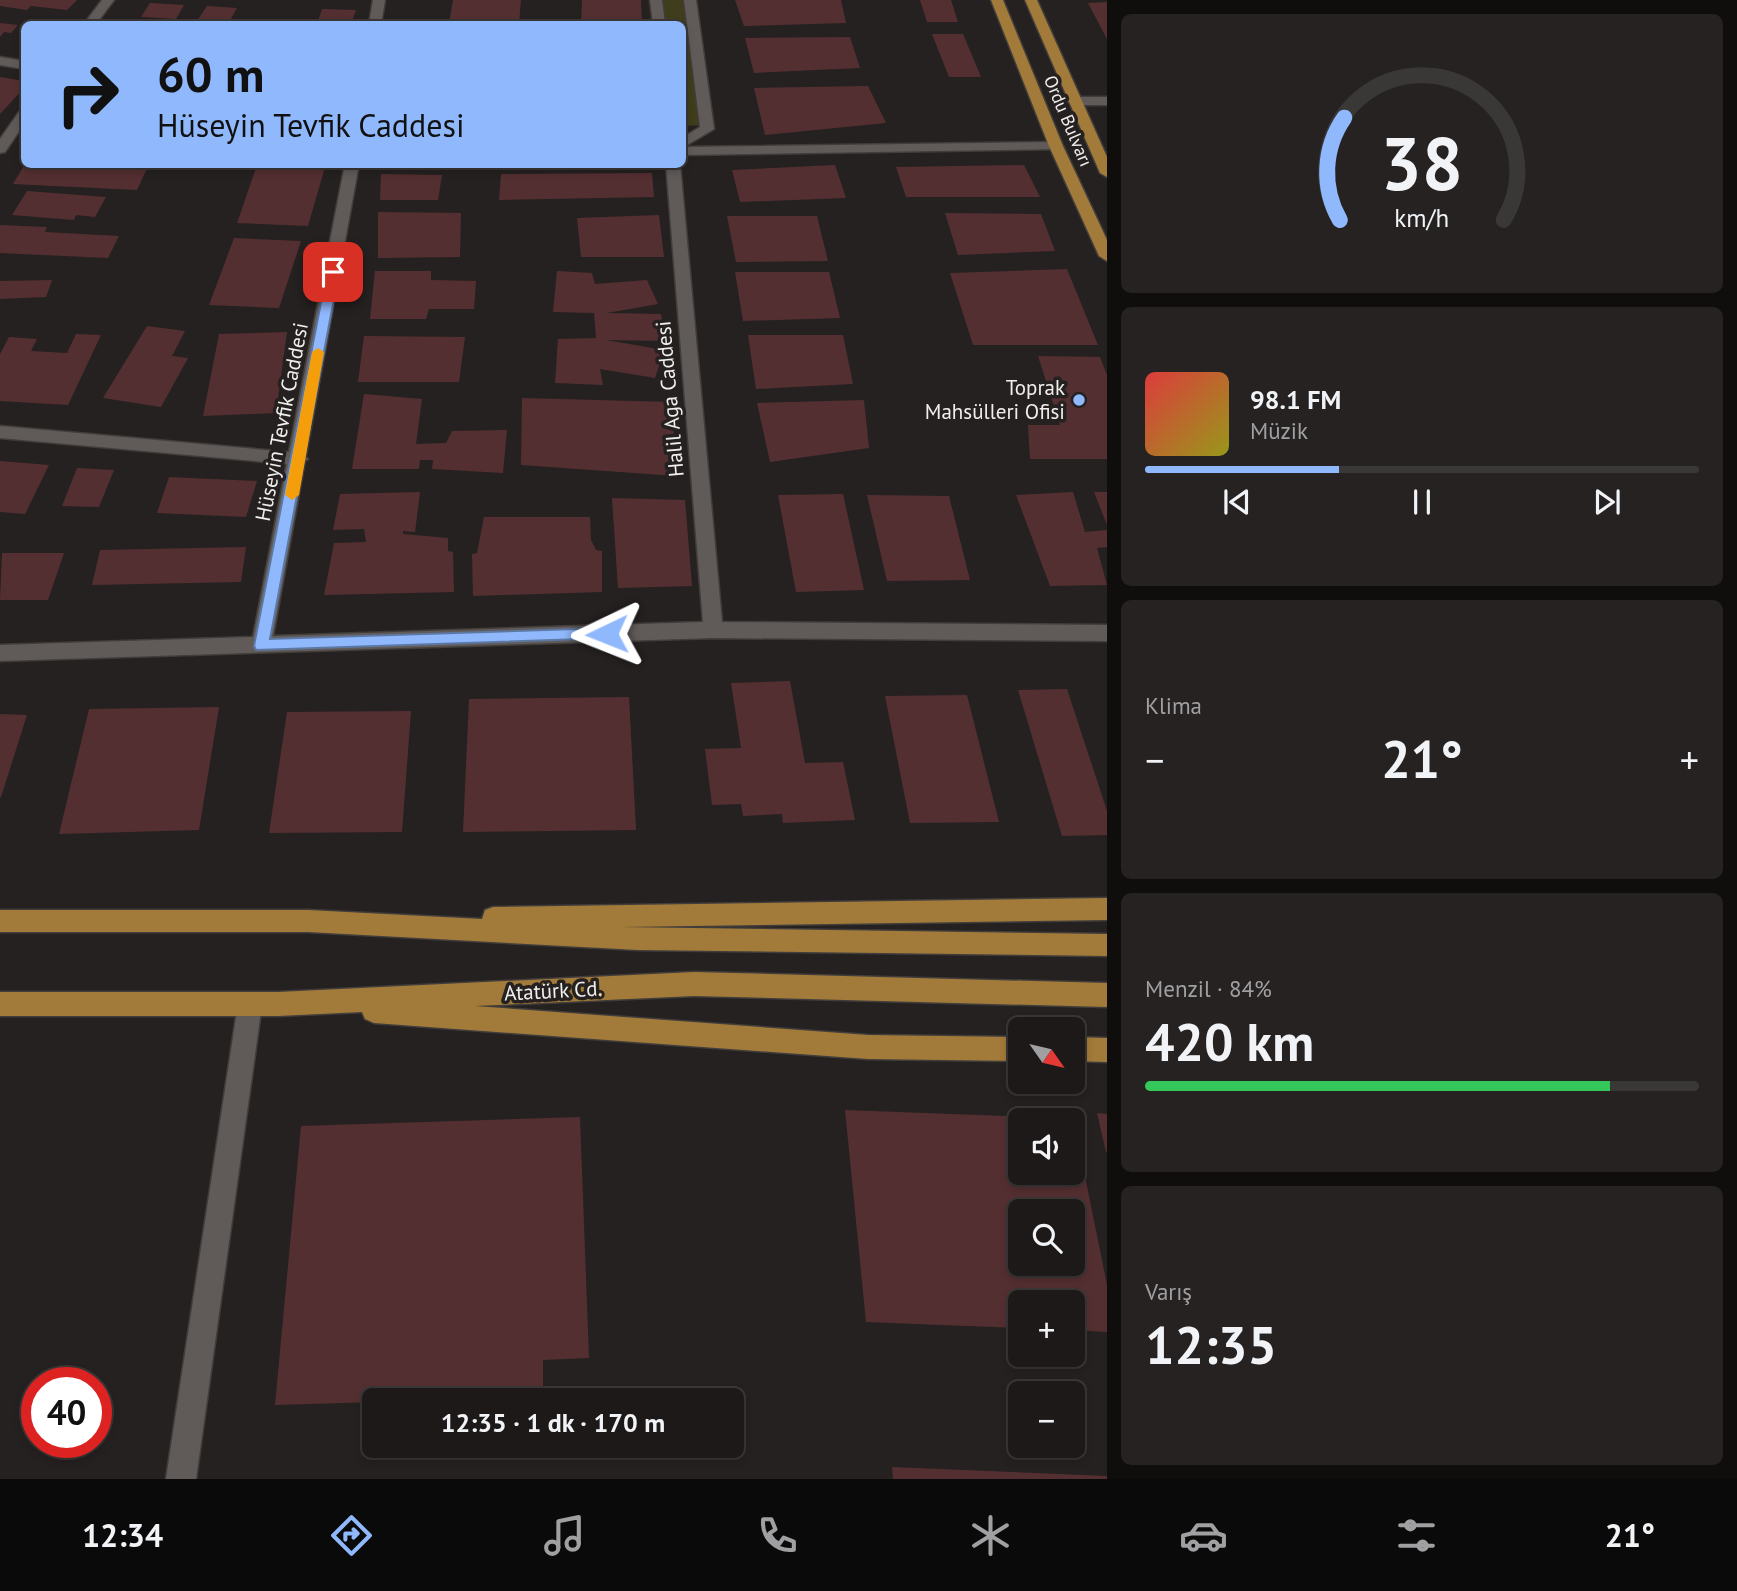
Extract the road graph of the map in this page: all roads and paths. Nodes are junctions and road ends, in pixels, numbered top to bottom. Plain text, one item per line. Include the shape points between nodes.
1 (108, 0) edge
2 (379, 0) edge
3 (656, 0) edge
4 (690, 0) edge
5 (996, 0) edge
6 (1031, 0) edge
7 (92, 21) edge
8 (376, 21) edge
9 (659, 21) edge
10 (0, 61) edge
11 (21, 64) edge
12 (1074, 100) junction
13 (1107, 101) edge
14 (21, 119) edge
15 (686, 142) edge
16 (1056, 146) junction
17 (0, 149) edge
18 (686, 151) edge
19 (351, 168) edge
20 (673, 168) edge
21 (1107, 173) edge
22 (1107, 256) edge
23 (0, 432) edge
24 (299, 459) junction
25 (713, 630) junction
26 (1107, 633) edge
27 (261, 646) junction
28 (0, 653) edge
29 (1107, 909) edge
30 (0, 921) edge
31 (308, 921) junction
32 (1107, 945) edge
33 (1107, 995) edge
34 (0, 1004) edge
35 (250, 1004) junction
36 (278, 1004) junction
37 (1008, 1049) edge
38 (1085, 1049) edge
39 (1107, 1050) edge
40 (181, 1479) edge

1 - 7 street
2 - 8 street
3 - 9 street
4 - 15 street via 707,129
5 - 16 main road, Ordu Bulvarı
6 - 12 main road, Ordu Bulvarı
10 - 11 street
12 - 13 street
12 - 21 main road, Ordu Bulvarı
14 - 17 street
16 - 18 street
16 - 22 main road, Ordu Bulvarı
19 - 24 street, Hüseyin Tevfik Caddesi
20 - 25 street, Halil Aga Caddesi
23 - 24 street
24 - 27 street, Hüseyin Tevfik Caddesi
25 - 26 street
25 - 27 street
27 - 28 street
29 - 31 main road
30 - 31 main road
31 - 32 main road via 638,939
33 - 36 main road, Atatürk Cd. via 694,985
34 - 35 main road, Atatürk Cd.
35 - 36 main road, Atatürk Cd.
35 - 40 street
36 - 37 main road via 868,1047
38 - 39 main road

